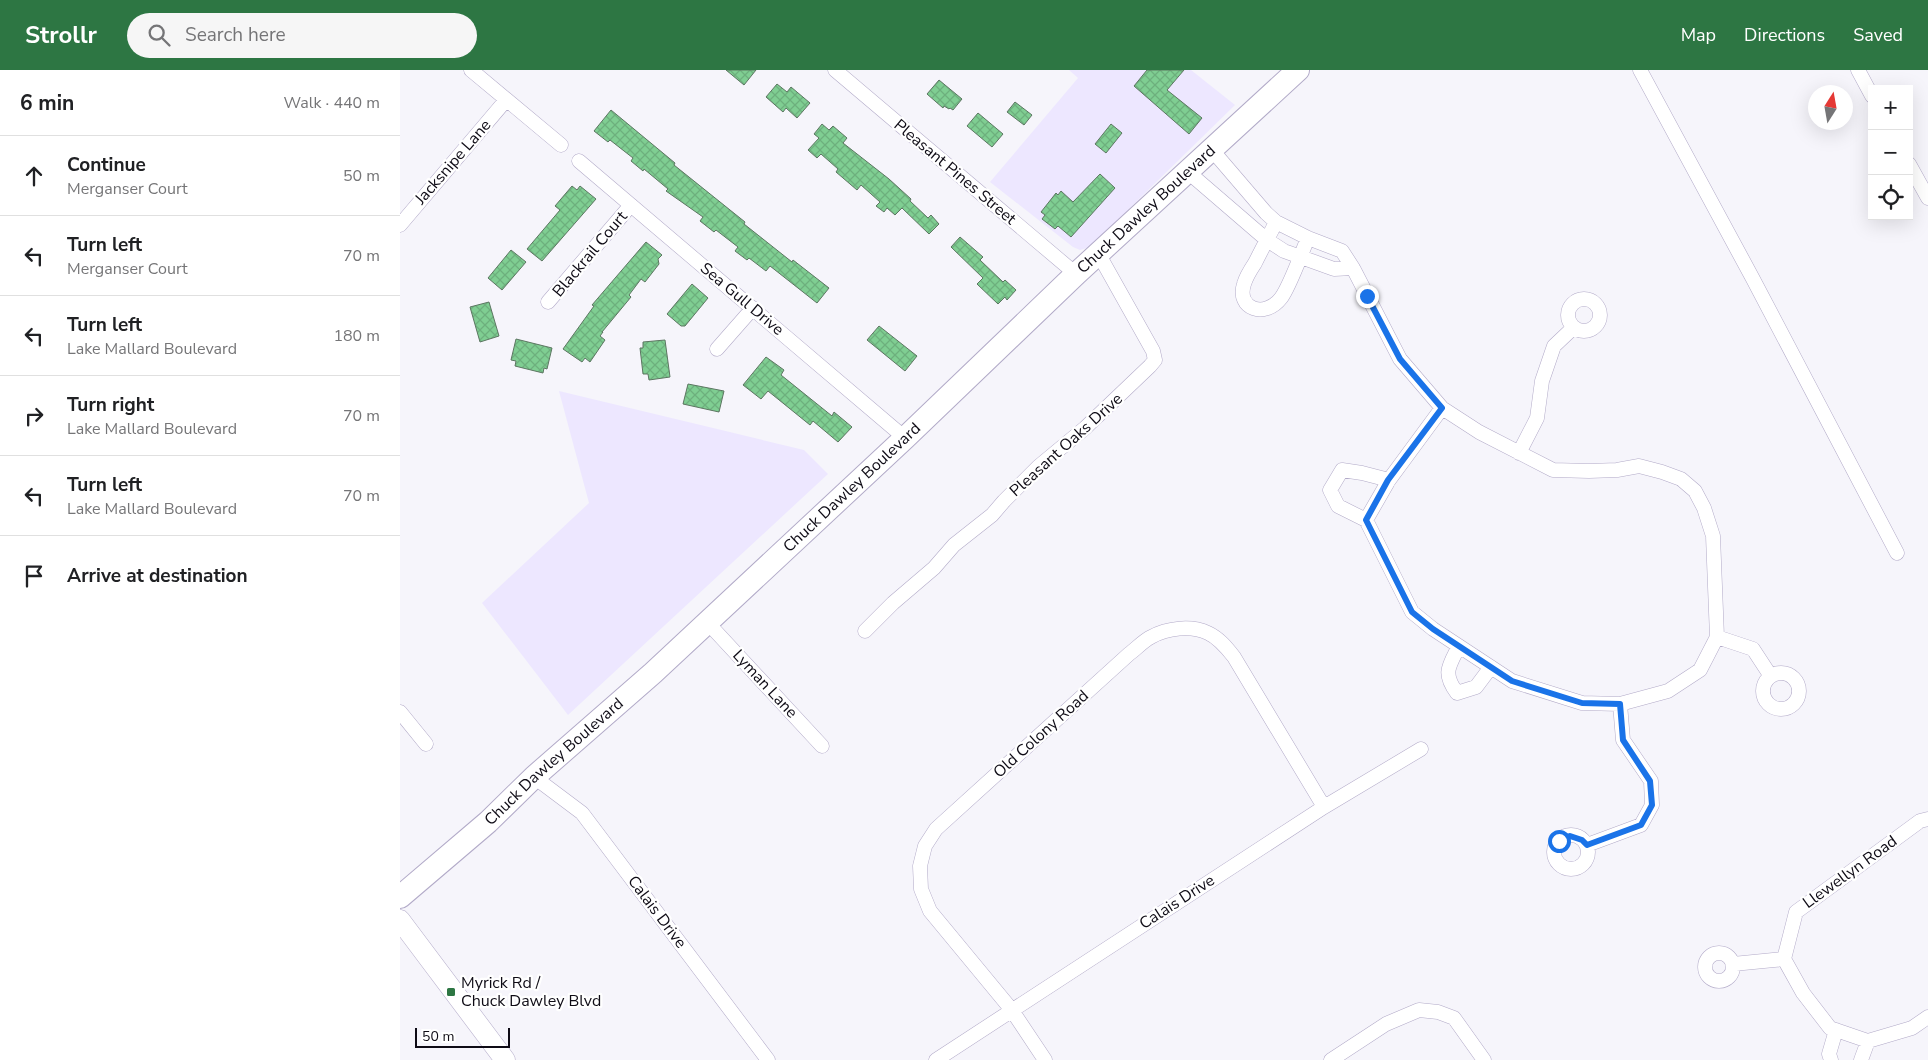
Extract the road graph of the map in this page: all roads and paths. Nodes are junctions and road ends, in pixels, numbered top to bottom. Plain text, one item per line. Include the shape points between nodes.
1 (471, 70) edge
2 (835, 70) edge
3 (1298, 70) edge
4 (1640, 70) edge
5 (1858, 70) edge
6 (1868, 89) edge
7 (506, 100) junction
8 (561, 145) dead end
9 (1212, 150) junction
10 (579, 161) dead end
11 (1913, 171) edge
12 (1188, 172) junction
13 (1928, 198) edge
14 (631, 205) junction
15 (1276, 222) junction
16 (400, 225) edge
17 (1308, 238) junction
18 (1267, 240) junction
19 (1098, 253) junction
20 (1299, 257) junction
21 (1353, 268) junction
22 (1076, 274) junction
23 (548, 302) dead end
24 (753, 308) junction
25 (1573, 328) dead end
26 (716, 349) dead end
27 (1442, 408) junction
28 (905, 438) junction
29 (1519, 453) junction
30 (1388, 480) junction
31 (1366, 520) junction
32 (1897, 552) dead end
33 (707, 622) junction
34 (865, 631) dead end
35 (1717, 637) junction
36 (1459, 646) junction
37 (1491, 667) junction
38 (1770, 675) dead end
39 (1620, 704) junction
40 (400, 712) edge
41 (426, 744) dead end
42 (822, 746) dead end
43 (1421, 749) dead end
44 (534, 777) junction
45 (1324, 807) junction
46 (1928, 819) edge
47 (1587, 845) dead end
48 (400, 897) edge
49 (400, 920) edge
50 (1784, 959) junction
51 (1733, 964) dead end
52 (1011, 1009) junction
53 (1928, 1017) edge
54 (1836, 1030) junction
55 (1868, 1041) junction
56 (505, 1060) edge
57 (768, 1060) edge
58 (936, 1060) edge
59 (1045, 1060) edge
60 (1331, 1060) edge
61 (1484, 1060) edge
62 (1832, 1060) edge
63 (1861, 1060) edge

1 - 7 street
2 - 22 street, Pleasant Pines Street
3 - 9 main road, Chuck Dawley Boulevard
4 - 32 street
5 - 6 street
7 - 8 street
7 - 16 street, Jacksnipe Lane
9 - 12 main road, Chuck Dawley Boulevard
9 - 15 street
10 - 14 street, Sea Gull Drive
11 - 13 street
12 - 18 street
12 - 19 main road, Chuck Dawley Boulevard
14 - 23 street, Blackrail Court
14 - 24 street, Sea Gull Drive
15 - 17 street
15 - 18 street
17 - 20 street
17 - 21 street via 1342,250
18 - 20 street
18 - 20 street via 1244,284 1243,295 1247,304 1254,308 1263,311 1274,306 1282,296
19 - 22 main road, Chuck Dawley Boulevard
19 - 34 street, Pleasant Oaks Drive via 1155,360
20 - 21 street via 1334,269
21 - 27 street via 1400,359
22 - 28 main road, Chuck Dawley Boulevard
24 - 26 street
24 - 28 street, Sea Gull Drive
25 - 29 street via 1554,346 1542,381 1538,418
27 - 29 street
27 - 30 street
28 - 33 main road, Chuck Dawley Boulevard
29 - 35 street via 1553,470 1618,470 1639,466 1681,479 1695,491 1714,536
30 - 31 street
30 - 31 street via 1342,470 1330,490 1338,506
31 - 36 street via 1412,612
33 - 42 street, Lyman Lane
33 - 44 main road, Chuck Dawley Boulevard
35 - 38 street via 1753,649
35 - 39 street via 1700,670 1668,692
36 - 37 street
36 - 37 street via 1449,666 1448,681 1456,693 1476,687
37 - 39 street via 1512,681 1550,694 1582,703
39 - 47 street via 1623,740 1650,781 1652,805 1641,825
40 - 41 street
43 - 45 street, Calais Drive
44 - 48 main road, Chuck Dawley Boulevard via 488,822
44 - 57 street, Calais Drive via 582,813
45 - 52 street, Calais Drive
45 - 52 street, Old Colony Road via 1234,657 1223,644 1208,633 1189,629 1167,630 1149,638 936,829 925,846 920,866 921,889 930,911
46 - 50 street, Llewellyn Road via 1920,821 1796,912
49 - 56 street
50 - 51 street
50 - 54 street via 1803,993 1830,1028
52 - 58 street, Calais Drive
52 - 59 street, Old Colony Road
53 - 55 street via 1912,1028
54 - 55 street
54 - 62 street via 1829,1054
55 - 63 street
60 - 61 street via 1386,1024 1419,1010 1454,1018

